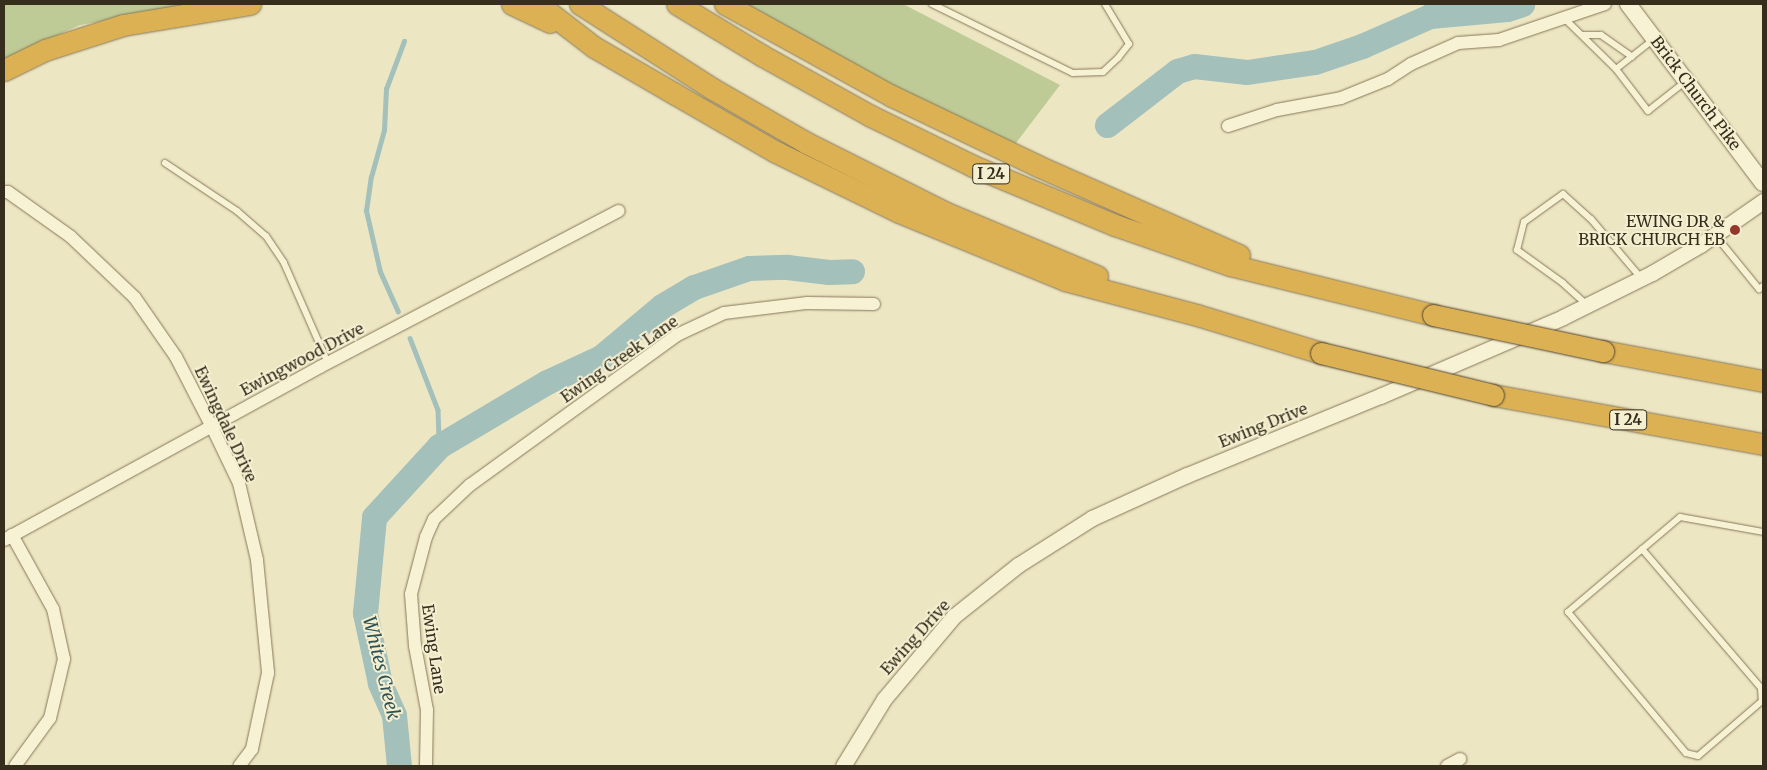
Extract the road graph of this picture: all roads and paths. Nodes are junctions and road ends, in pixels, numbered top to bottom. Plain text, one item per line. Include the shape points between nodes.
1 (250, 4) edge
2 (512, 4) edge
3 (538, 4) edge
4 (580, 4) edge
5 (677, 4) edge
6 (725, 4) edge
7 (932, 4) edge
8 (1106, 4) edge
9 (1605, 4) edge
10 (1628, 4) edge
11 (1564, 18) junction
12 (1582, 36) junction
13 (1655, 39) junction
14 (594, 46) junction
15 (1632, 57) junction
16 (1616, 69) junction
17 (4, 70) edge
18 (1686, 80) junction
19 (1228, 126) dead end
20 (165, 163) dead end
21 (1763, 183) edge
22 (6, 192) edge
23 (1763, 201) edge
24 (618, 211) dead end
25 (1715, 235) junction
26 (1641, 278) junction
27 (1763, 286) edge
28 (1328, 291) junction
29 (874, 304) dead end
30 (1587, 305) junction
31 (1197, 315) junction
32 (328, 363) junction
33 (1763, 381) edge
34 (212, 426) junction
35 (1763, 444) edge
36 (1763, 532) edge
37 (8, 538) edge
38 (426, 538) joint
39 (1642, 549) junction
40 (1460, 760) dead end
41 (15, 766) edge
42 (239, 766) edge
43 (426, 766) edge
44 (843, 766) edge
45 (1447, 766) edge

1 - 17 highway via 123,25 45,50
2 - 14 highway
3 - 14 highway
4 - 31 highway, I 24 via 713,90 832,156 961,220
5 - 28 highway, I 24 via 871,116 972,166 1230,266
6 - 28 highway via 892,96 1038,166 1184,232
7 - 8 lane via 1073,73 1103,72 1129,44
9 - 11 street
10 - 13 main road, Brick Church Pike
11 - 12 lane
11 - 19 street via 1499,40 1450,46 1388,79 1341,98 1277,110
12 - 15 lane via 1601,34
12 - 16 lane
13 - 15 lane
13 - 18 main road, Brick Church Pike
14 - 31 highway via 776,152 899,212 1065,280
15 - 16 lane
16 - 18 lane via 1648,110
18 - 21 main road, Brick Church Pike
20 - 32 lane via 266,236 284,263
22 - 34 street, Ewingdale Drive via 70,237 135,298 176,357
23 - 25 street, Ewing Drive
24 - 32 street, Ewingwood Drive
25 - 26 street, Ewing Drive
25 - 27 lane via 1760,289
26 - 30 street, Ewing Drive
26 - 30 lane via 1591,219 1563,194 1524,222 1517,250
28 - 33 highway, I 24, bridge via 1602,352
29 - 38 street, Ewing Creek Lane via 807,303 724,313 677,335 470,484 434,519
30 - 44 street, Ewing Drive via 1092,518 1018,565 954,616 884,699
31 - 35 highway, I 24, bridge via 1321,353 1492,395
32 - 34 street, Ewingwood Drive
34 - 37 street, Ewingwood Drive
34 - 42 street, Ewingdale Drive via 239,483 257,560 268,673 252,749
36 - 39 lane via 1680,516
37 - 41 street via 53,609 64,659 50,718
38 - 43 street, Ewing Lane via 411,594 415,646 427,710
39 - 39 lane via 1568,612 1686,753 1698,756 1762,701 1761,688
40 - 45 street

